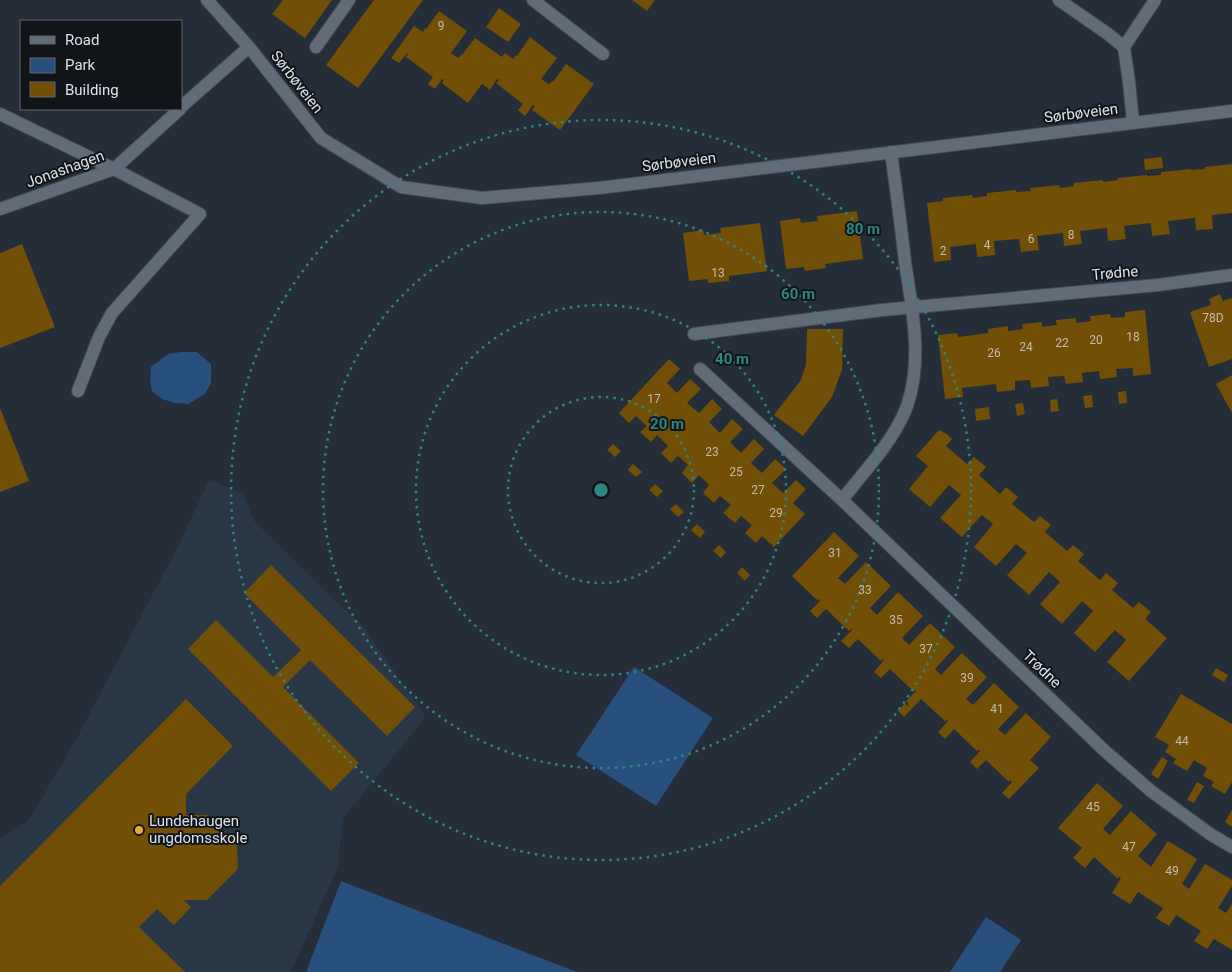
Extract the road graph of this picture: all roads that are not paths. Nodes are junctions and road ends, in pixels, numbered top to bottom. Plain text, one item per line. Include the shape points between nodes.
1 (207, 0) edge
2 (349, 0) edge
3 (532, 0) edge
4 (1059, 0) edge
5 (1155, 0) edge
6 (249, 47) junction
7 (316, 47) dead end
8 (1124, 47) junction
9 (604, 54) dead end
10 (182, 107) edge
11 (179, 110) edge
12 (1232, 111) edge
13 (0, 114) edge
14 (1133, 123) junction
15 (891, 152) junction
16 (114, 169) junction
17 (0, 210) edge
18 (1232, 275) edge
19 (912, 308) junction
20 (694, 334) dead end
21 (700, 370) dead end
22 (78, 390) dead end
23 (842, 500) junction
24 (1232, 847) edge

1 - 6 street, Sørbøveien
2 - 7 street
3 - 9 street
4 - 8 street
5 - 8 street
6 - 10 street, Jonashagen
6 - 15 street, Sørbøveien via 321,138 401,187 482,198 599,188
8 - 14 street
11 - 16 street, Jonashagen
12 - 14 street, Sørbøveien
13 - 16 street
14 - 15 street, Sørbøveien
15 - 19 street
16 - 17 street, Jonashagen
16 - 22 street via 200,214 112,313
18 - 19 street, Trødne
19 - 20 street, Trødne
19 - 23 street via 915,356 906,407 892,436
21 - 23 street, Trødne
23 - 24 street, Trødne via 1105,751 1151,791

